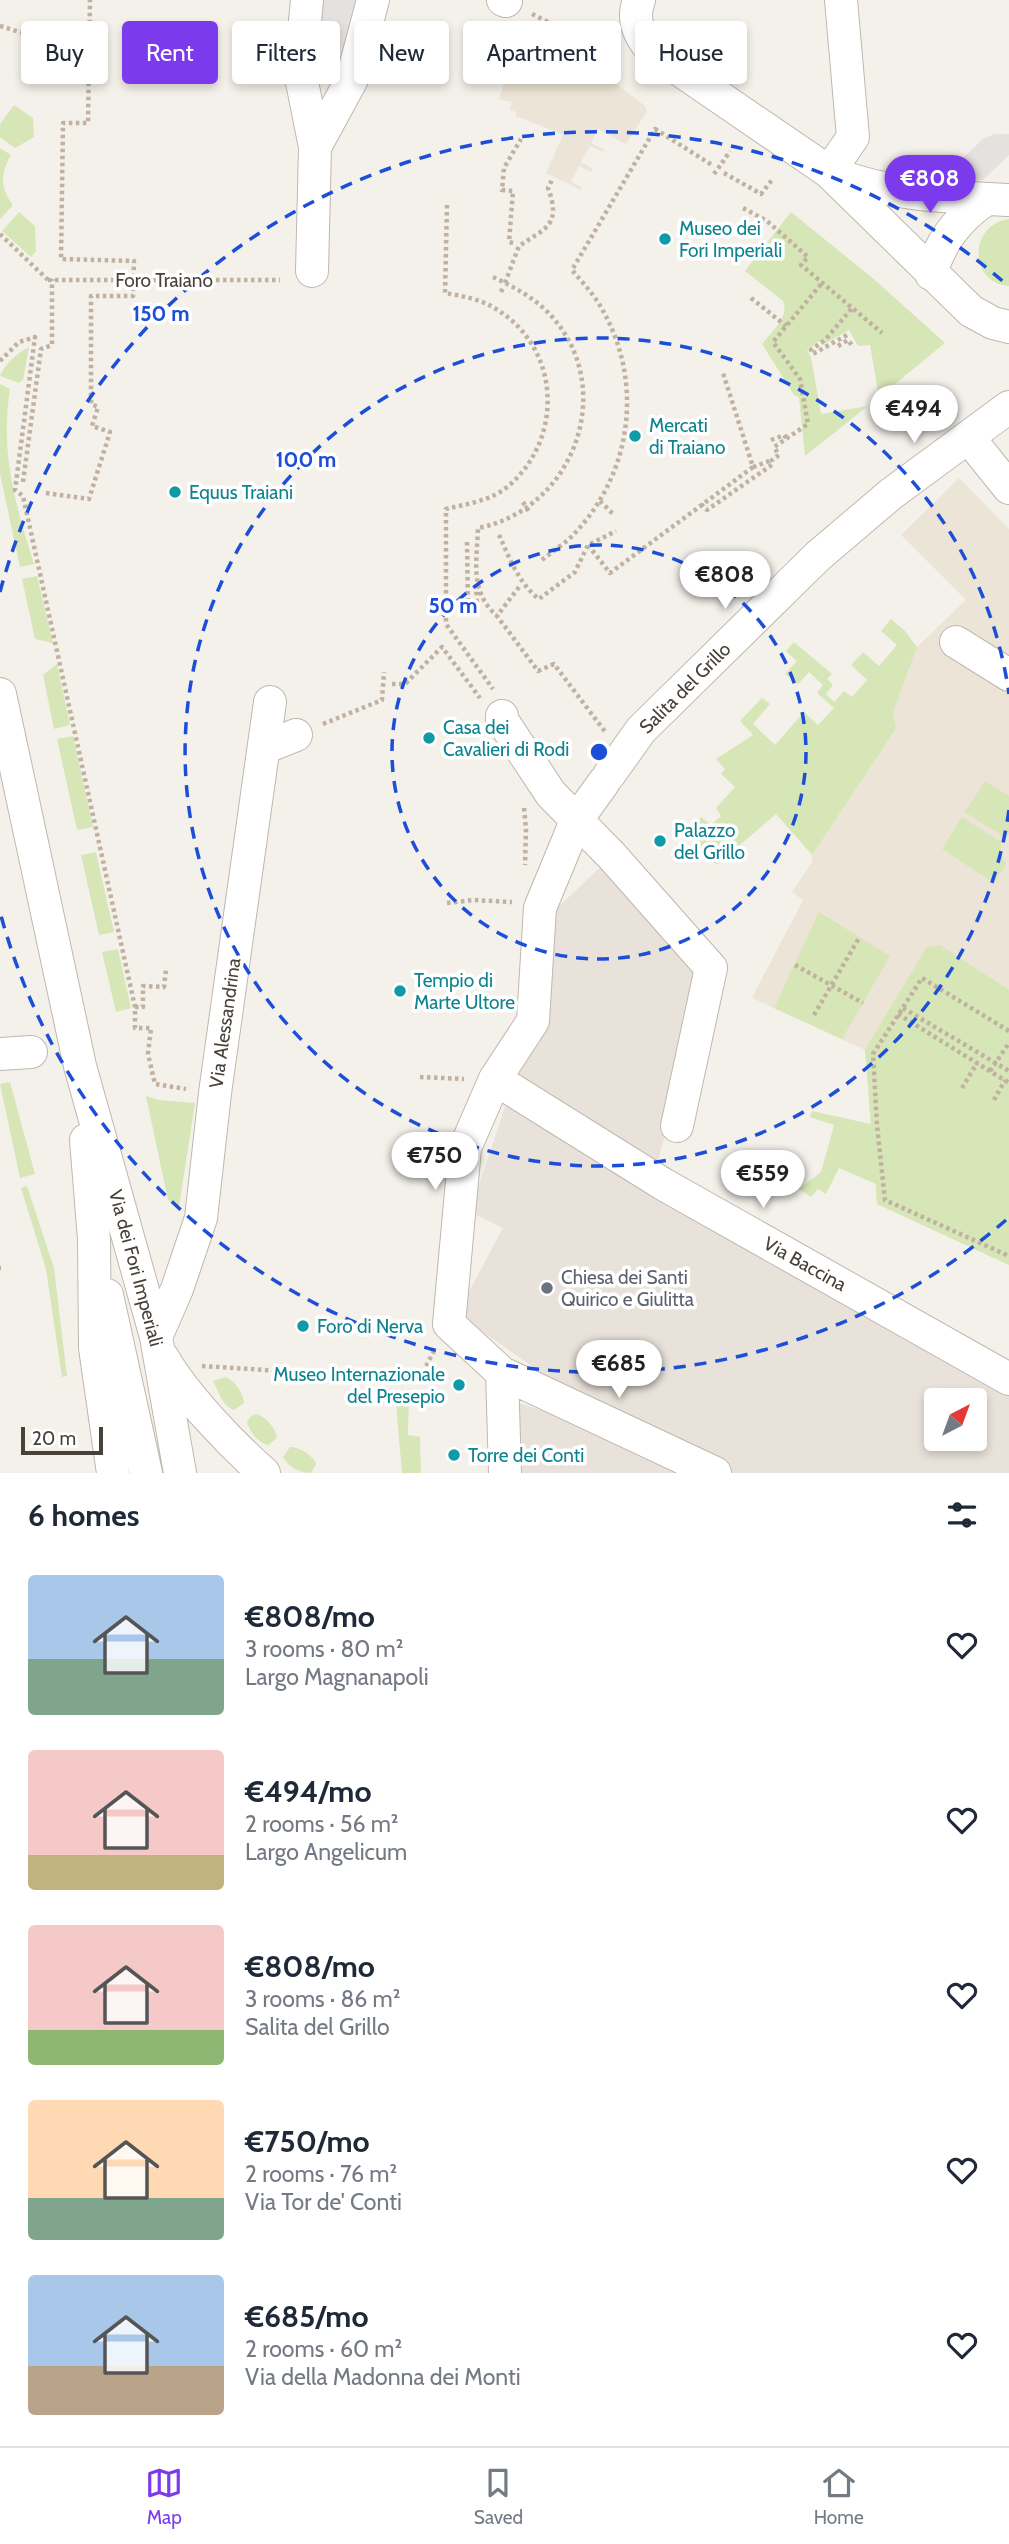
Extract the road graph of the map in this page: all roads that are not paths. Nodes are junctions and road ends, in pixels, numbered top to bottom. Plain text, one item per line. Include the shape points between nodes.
1 (307, 0) edge
2 (373, 0) edge
3 (639, 0) edge
4 (841, 0) edge
5 (315, 147) junction
6 (829, 172) junction
7 (998, 199) edge
8 (312, 271) dead end
9 (931, 274) junction
10 (1009, 327) edge
11 (1009, 409) edge
12 (968, 437) junction
13 (1009, 488) edge
14 (956, 642) dead end
15 (1009, 675) edge
16 (0, 694) edge
17 (270, 702) dead end
18 (500, 719) road end
19 (296, 735) road end
20 (264, 748) junction
21 (576, 821) junction
22 (31, 1052) dead end
23 (0, 1054) edge
24 (80, 1066) junction
25 (495, 1079) junction
26 (677, 1126) dead end
27 (94, 1239) junction
28 (156, 1337) junction
29 (502, 1373) junction
30 (1009, 1379) edge
31 (113, 1473) edge
32 (146, 1473) edge
33 (180, 1473) edge
34 (264, 1473) edge
35 (505, 1473) edge
36 (715, 1473) edge

1 - 5 street via 300,72
2 - 5 street via 352,79
3 - 6 street via 636,25 655,53
4 - 6 street via 853,137
5 - 8 street
6 - 7 street via 865,186 913,194
6 - 9 street
7 - 9 street via 975,206 952,229
9 - 10 street via 971,311
11 - 12 street, Salita del Grillo
12 - 13 street
12 - 21 street, Salita del Grillo via 818,556 641,730
14 - 15 street
16 - 24 street, Via dei Fori Imperiali
17 - 20 street, Via Alessandrina
18 - 21 street via 551,794
19 - 20 street
20 - 28 street, Via Alessandrina via 201,1218
21 - 25 street, Salita del Grillo via 527,905 533,1021
21 - 26 street via 711,968
22 - 23 street
24 - 27 street, Via dei Fori Imperiali
24 - 28 street, Via dei Fori Imperiali
25 - 29 street, Salita del Grillo via 465,1148 449,1324
25 - 30 street, Via Baccina via 663,1184
27 - 31 street, Via dei Fori Imperiali via 95,1348
27 - 32 street
28 - 33 street, Via dei Fori Imperiali
28 - 34 street via 178,1381
29 - 35 street
29 - 36 street

